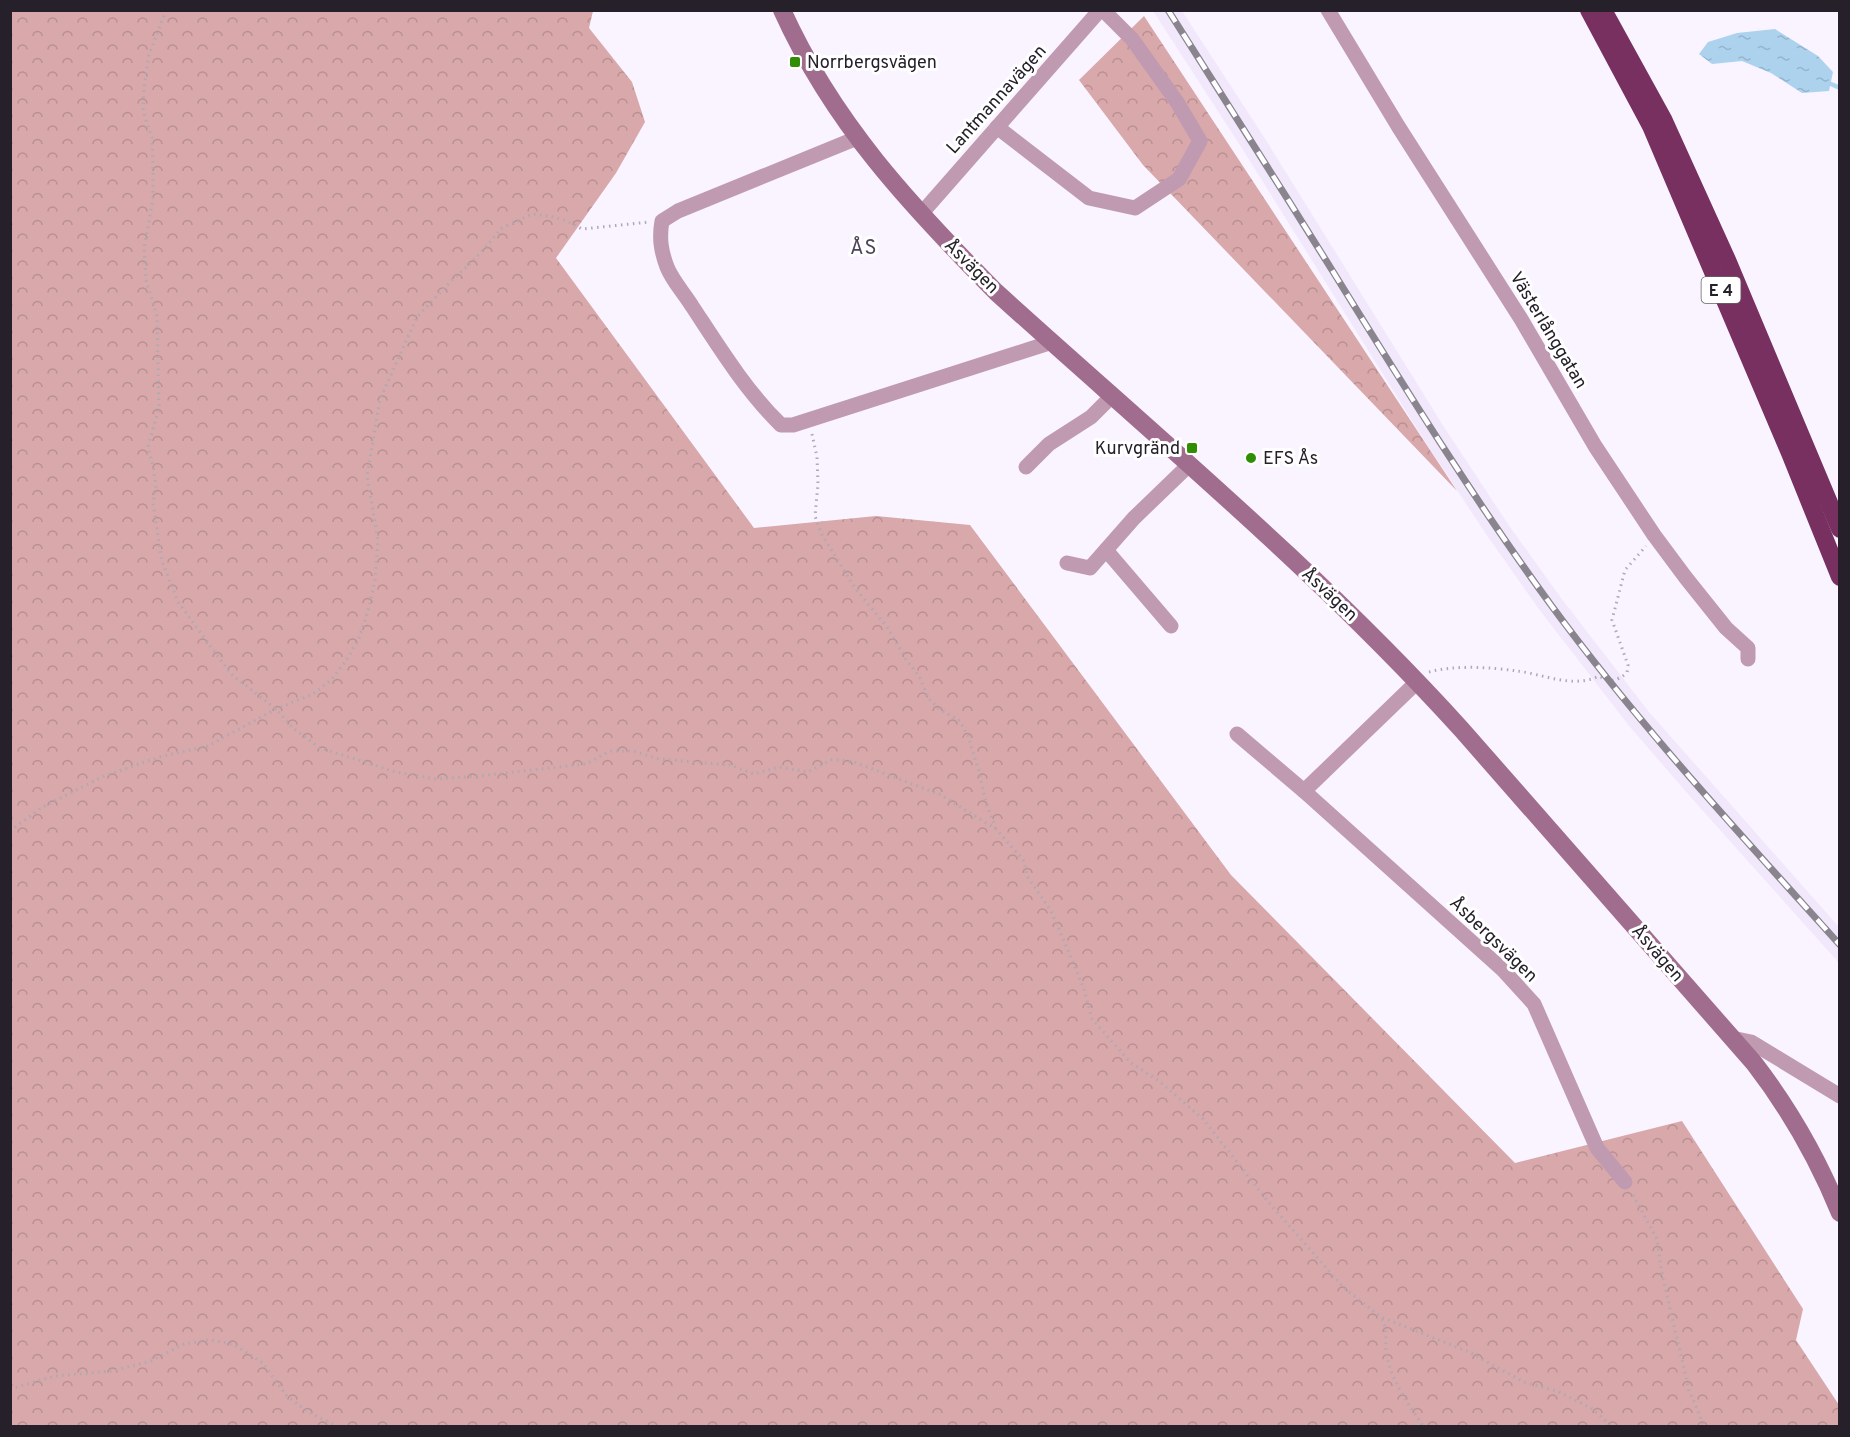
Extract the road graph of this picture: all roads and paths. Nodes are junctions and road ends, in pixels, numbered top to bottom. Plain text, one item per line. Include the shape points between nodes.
1 (166, 10) edge
2 (782, 10) edge
3 (1102, 10) edge
4 (1328, 10) edge
5 (1589, 10) edge
6 (1603, 10) edge
7 (997, 127) junction
8 (857, 138) junction
9 (921, 214) junction
10 (662, 221) junction
11 (1052, 342) junction
12 (1112, 396) junction
13 (808, 421) junction
14 (1189, 465) junction
15 (1026, 467) dead end
16 (1839, 529) edge
17 (1654, 535) junction
18 (1106, 550) junction
19 (1067, 562) dead end
20 (1839, 577) edge
21 (1171, 626) dead end
22 (1748, 659) dead end
23 (1418, 681) junction
24 (276, 709) junction
25 (1237, 734) dead end
26 (1304, 791) junction
27 (996, 830) junction
28 (10, 831) edge
29 (1732, 1038) junction
30 (1839, 1096) edge
31 (1625, 1182) joint
32 (1839, 1214) edge
33 (1382, 1317) junction
34 (10, 1389) edge
35 (338, 1426) edge
36 (1423, 1426) edge
37 (1609, 1426) edge
38 (1704, 1426) edge

1 - 24 path via 149,56 143,111 152,138 153,199 144,248 146,280 157,316 159,408 148,447 156,487 156,533 178,602 198,632 231,674
2 - 8 street, Åsvägen via 796,42
3 - 7 street, Lantmannavägen
3 - 7 street via 1132,39 1200,141 1179,179 1135,208 1089,198
4 - 17 street, Västerlånggatan via 1521,320 1594,446
5 - 20 highway, E 4 via 1651,126
6 - 16 highway, E 4 via 1668,130 1727,260
7 - 9 street, Lantmannavägen
8 - 9 street, Åsvägen
8 - 10 street
9 - 11 street, Åsvägen via 996,292
10 - 13 street via 661,249 668,269 767,411 781,425
10 - 24 path via 582,229 532,214 502,228 417,317 380,399 367,476 378,541 375,580 359,638 331,680 313,694
11 - 12 street, Åsvägen
11 - 13 street
12 - 14 street, Åsvägen
12 - 15 street via 1091,417 1049,444
13 - 27 path via 817,457 815,516 821,532 855,588 919,676 928,699 960,721
14 - 18 street
14 - 23 street, Åsvägen
17 - 22 street, Västerlånggatan via 1726,628 1748,648
17 - 23 path via 1625,570 1612,620 1629,665 1627,673 1617,681 1599,676 1575,682 1479,668 1430,671
18 - 19 street via 1090,568
18 - 21 street
23 - 26 street
23 - 29 street, Åsvägen
24 - 27 path via 320,748 396,772 436,779 586,764 610,751 730,765 754,774 779,767 808,772 831,760 840,760 940,795
24 - 28 path via 208,746 102,777 41,808
25 - 26 street, Åsbergsvägen
26 - 31 street, Åsbergsvägen via 1503,970 1534,1004 1596,1148
27 - 33 path via 1024,861 1027,876 1050,911 1084,989 1092,1019 1131,1063 1203,1119 1270,1204 1337,1279
29 - 30 street via 1751,1042
29 - 32 street, Åsvägen via 1793,1117 1812,1149
31 - 38 path via 1657,1239 1689,1390
33 - 36 path via 1394,1382
33 - 37 path via 1469,1352 1524,1382 1557,1391 1591,1408
34 - 35 path via 55,1376 112,1371 151,1360 184,1344 210,1340 233,1344 263,1363 286,1395 308,1412

